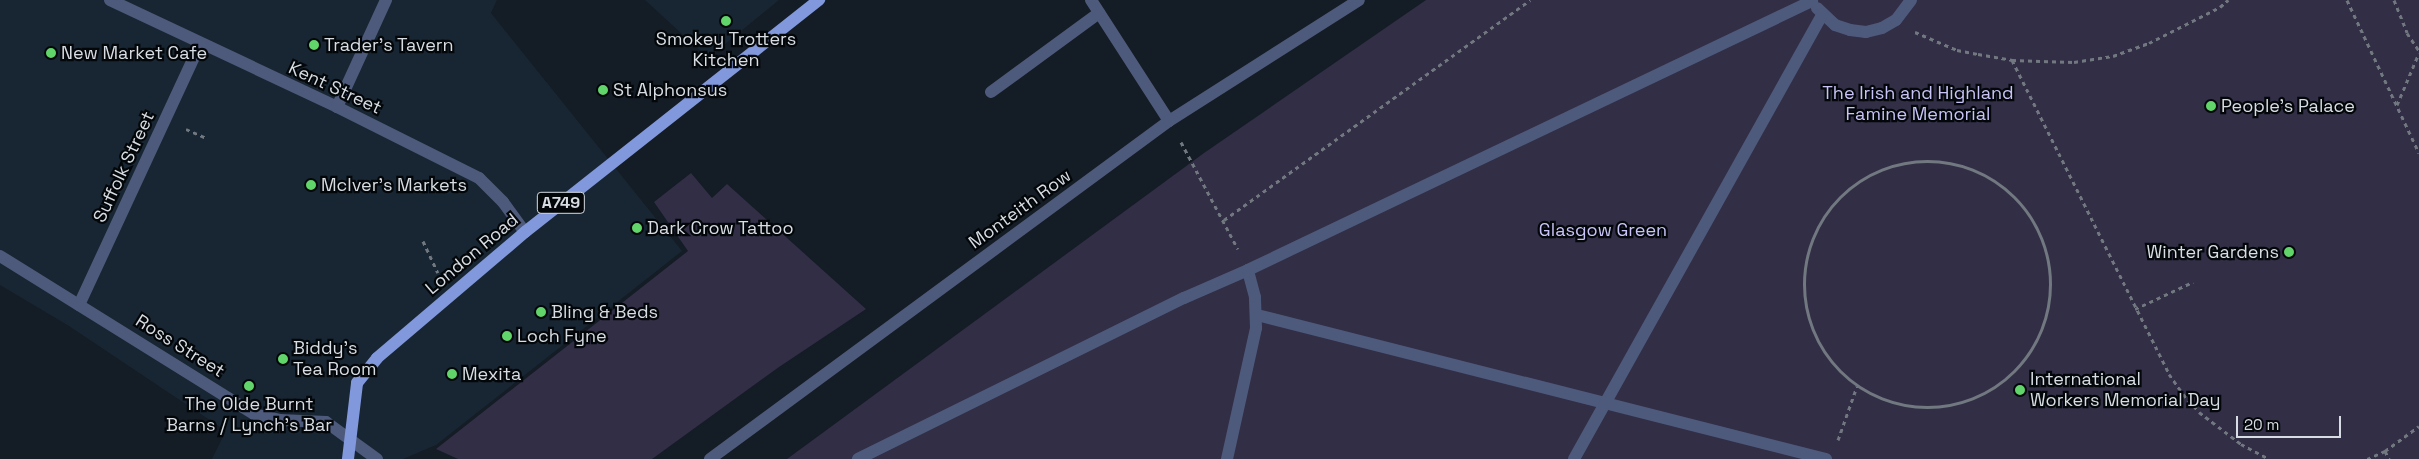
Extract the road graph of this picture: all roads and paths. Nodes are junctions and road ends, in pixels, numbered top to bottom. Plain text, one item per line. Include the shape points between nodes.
1 (110, 0) edge
2 (386, 0) edge
3 (819, 0) edge
4 (1090, 0) edge
5 (1359, 0) edge
6 (1530, 0) edge
7 (1812, 0) edge
8 (1911, 0) edge
9 (2228, 0) edge
10 (2347, 0) edge
11 (2394, 0) edge
12 (135, 5) edge
13 (1099, 13) junction
14 (1822, 15) junction
15 (1896, 20) junction
16 (200, 44) junction
17 (2419, 52) edge
18 (2012, 60) junction
19 (991, 92) dead end
20 (2397, 105) junction
21 (337, 107) junction
22 (1169, 121) junction
23 (2419, 153) edge
24 (1224, 220) junction
25 (524, 232) junction
26 (423, 241) dead end
27 (0, 256) edge
28 (1248, 270) junction
29 (2192, 282) dead end
30 (448, 296) junction
31 (79, 305) junction
32 (2135, 309) junction
33 (1257, 315) junction
34 (1857, 386) junction
35 (1603, 404) junction
36 (2419, 426) edge
37 (350, 437) junction
38 (1837, 441) dead end
39 (2385, 451) junction
40 (348, 459) edge
41 (376, 459) edge
42 (710, 459) edge
43 (858, 459) edge
44 (1227, 459) edge
45 (1574, 459) edge
46 (1826, 459) edge
47 (2270, 459) edge
48 (2367, 459) edge
49 (2389, 459) edge

1 - 12 street, Kent Street
2 - 21 street
3 - 25 main road, London Road / A749
4 - 13 street
5 - 22 street, Monteith Row
6 - 24 path
7 - 14 street
7 - 28 street
8 - 15 street
9 - 18 path via 2149,43 2113,56 2074,62
10 - 20 path
11 - 17 path via 2406,33
12 - 16 street, Kent Street
13 - 19 street
13 - 22 street
14 - 15 street via 1834,25 1866,32
14 - 35 street
15 - 18 path via 1950,48
16 - 21 street, Kent Street
16 - 31 street, Suffolk Street
17 - 20 path
18 - 32 path
20 - 23 path
21 - 25 street, Kent Street via 479,178 503,202
22 - 24 path
22 - 42 street, Monteith Row
24 - 28 path
25 - 30 main road, London Road / A749
26 - 30 path
27 - 31 street, Ross Street
28 - 33 street
28 - 43 street via 1184,298
29 - 32 path
30 - 37 main road, London Road / A749 via 376,358 357,383
31 - 37 street, Ross Street via 254,414 279,420 326,422
32 - 47 path via 2157,355 2199,412 2241,444
33 - 35 street
33 - 44 street via 1254,344
34 - 34 path via 1833,364 1816,337 1806,306 1806,266 1811,242 1825,214 1847,190 1873,172 1904,162 1936,160 1968,166 1996,181 2021,202 2038,229 2049,259 2048,310 2032,350 1997,386 1976,398 1952,405 1902,405
34 - 38 path
35 - 45 street
35 - 46 street
36 - 39 path
37 - 40 main road, London Road / A749
37 - 41 street, Ross Street
39 - 48 path
39 - 49 path

